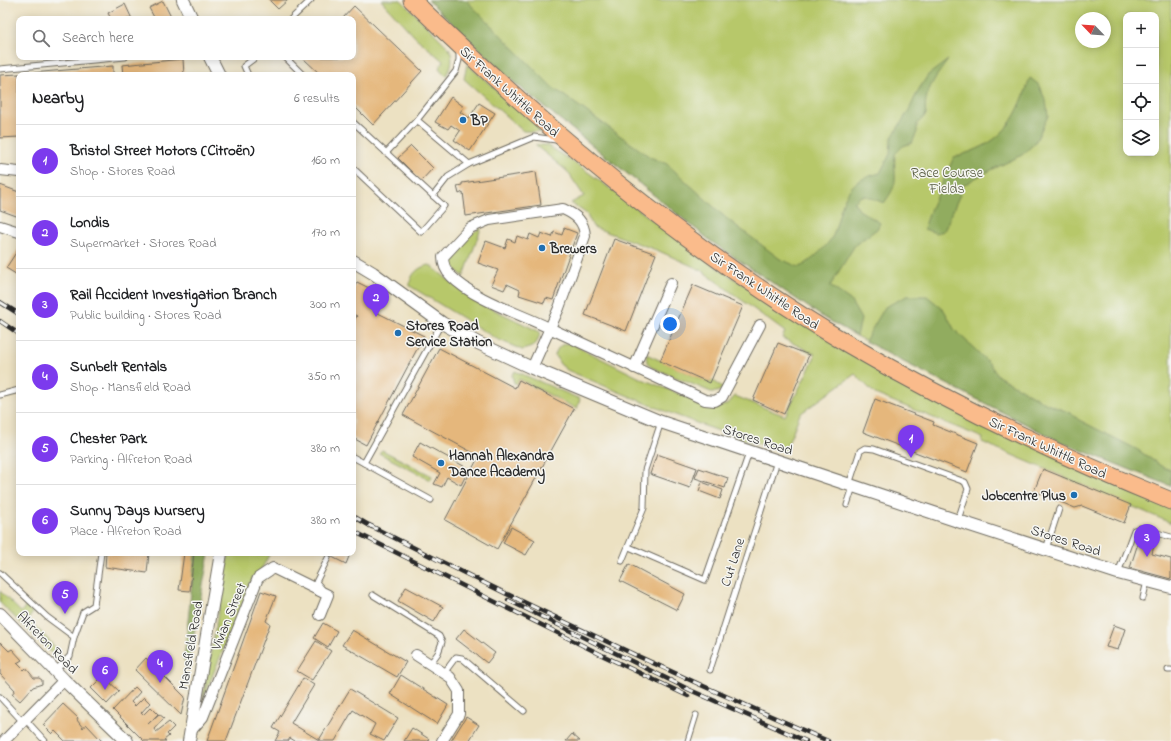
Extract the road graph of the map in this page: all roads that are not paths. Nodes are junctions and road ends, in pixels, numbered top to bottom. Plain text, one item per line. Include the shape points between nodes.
1 (183, 0) edge
2 (311, 0) edge
3 (412, 0) edge
4 (191, 16) edge
5 (294, 16) edge
6 (458, 45) junction
7 (94, 60) edge
8 (212, 60) edge
9 (252, 60) edge
10 (288, 60) edge
11 (0, 69) edge
12 (218, 72) edge
13 (247, 72) edge
14 (300, 72) edge
15 (416, 120) junction
16 (356, 125) edge
17 (569, 143) junction
18 (386, 153) junction
19 (469, 164) junction
20 (0, 170) edge
21 (356, 171) edge
22 (16, 172) edge
23 (433, 196) junction
24 (0, 226) edge
25 (16, 231) edge
26 (356, 265) edge
27 (671, 283) dead end
28 (442, 323) junction
29 (760, 325) dead end
30 (549, 327) junction
31 (532, 368) junction
32 (634, 368) junction
33 (16, 391) edge
34 (0, 395) edge
35 (662, 422) junction
36 (749, 453) junction
37 (356, 459) edge
38 (777, 461) junction
39 (364, 463) junction
40 (851, 486) junction
41 (431, 500) dead end
42 (1171, 501) edge
43 (847, 505) dead end
44 (1059, 509) dead end
45 (958, 521) junction
46 (1171, 537) edge
47 (629, 547) junction
48 (1046, 549) junction
49 (101, 556) edge
50 (220, 556) edge
51 (328, 558) dead end
52 (622, 561) dead end
53 (0, 573) edge
54 (1118, 573) junction
55 (1147, 581) junction
56 (1171, 587) edge
57 (328, 595) junction
58 (373, 595) dead end
59 (1142, 598) dead end
60 (0, 614) edge
61 (320, 614) dead end
62 (74, 637) junction
63 (416, 655) dead end
64 (430, 664) junction
65 (710, 670) dead end
66 (55, 671) junction
67 (444, 673) junction
68 (64, 680) junction
69 (0, 697) edge
70 (524, 711) dead end
71 (696, 715) dead end
72 (24, 721) junction
73 (190, 737) edge
74 (4, 741) edge
75 (45, 741) edge
76 (127, 741) edge
77 (442, 741) edge
78 (688, 741) edge

1 - 4 street
2 - 5 lane
3 - 6 highway, Sir Frank Whittle Road
6 - 15 lane via 459,60 456,71
6 - 17 highway, Sir Frank Whittle Road
7 - 11 lane
8 - 12 street
9 - 13 lane via 244,66
10 - 14 lane
15 - 18 lane
15 - 19 lane
16 - 18 lane
17 - 19 lane via 534,137
17 - 42 highway, Sir Frank Whittle Road via 656,214 713,256 847,343 956,405 1102,473
18 - 23 lane
19 - 23 lane via 448,177
20 - 22 street
21 - 23 lane via 421,232 444,206
24 - 25 street
26 - 28 street, Stores Road
27 - 32 street
28 - 31 street, Stores Road
28 - 39 lane
29 - 32 street via 722,397 715,401 705,400
30 - 30 street via 559,308 585,236 584,228 573,214 563,209 489,220 470,228 443,257 443,265 451,276 472,292
30 - 31 street
30 - 32 street
31 - 35 street, Stores Road
33 - 34 lane
35 - 36 street, Stores Road
35 - 47 lane via 645,470 644,508
36 - 38 street, Stores Road
36 - 47 lane via 705,580
37 - 39 lane
38 - 40 street, Stores Road
38 - 65 lane, Cut Lane
39 - 41 lane
40 - 43 lane
40 - 45 street, Stores Road
40 - 45 lane via 860,451 864,448 874,449 965,482 968,489
44 - 48 lane
45 - 48 street, Stores Road
46 - 54 lane via 1140,528 1134,530
47 - 52 lane
48 - 54 street, Stores Road
49 - 62 lane via 94,605 83,612
50 - 73 street, Mansfield Road
51 - 57 lane via 316,582
53 - 62 lane via 47,617
54 - 55 street, Stores Road
55 - 56 street, Stores Road
55 - 59 lane
57 - 61 street
57 - 73 street, Vivian Street via 273,568 258,578 203,717
58 - 64 lane via 439,636 442,642
60 - 66 street, Alfreton Road
62 - 66 lane via 70,656
63 - 64 street
64 - 67 street
66 - 68 street, Alfreton Road
67 - 70 lane via 456,657 462,658
67 - 77 street via 450,677 459,691 459,714
68 - 72 street
68 - 76 street, Alfreton Road
69 - 72 lane
71 - 78 lane
72 - 74 street
72 - 75 lane

